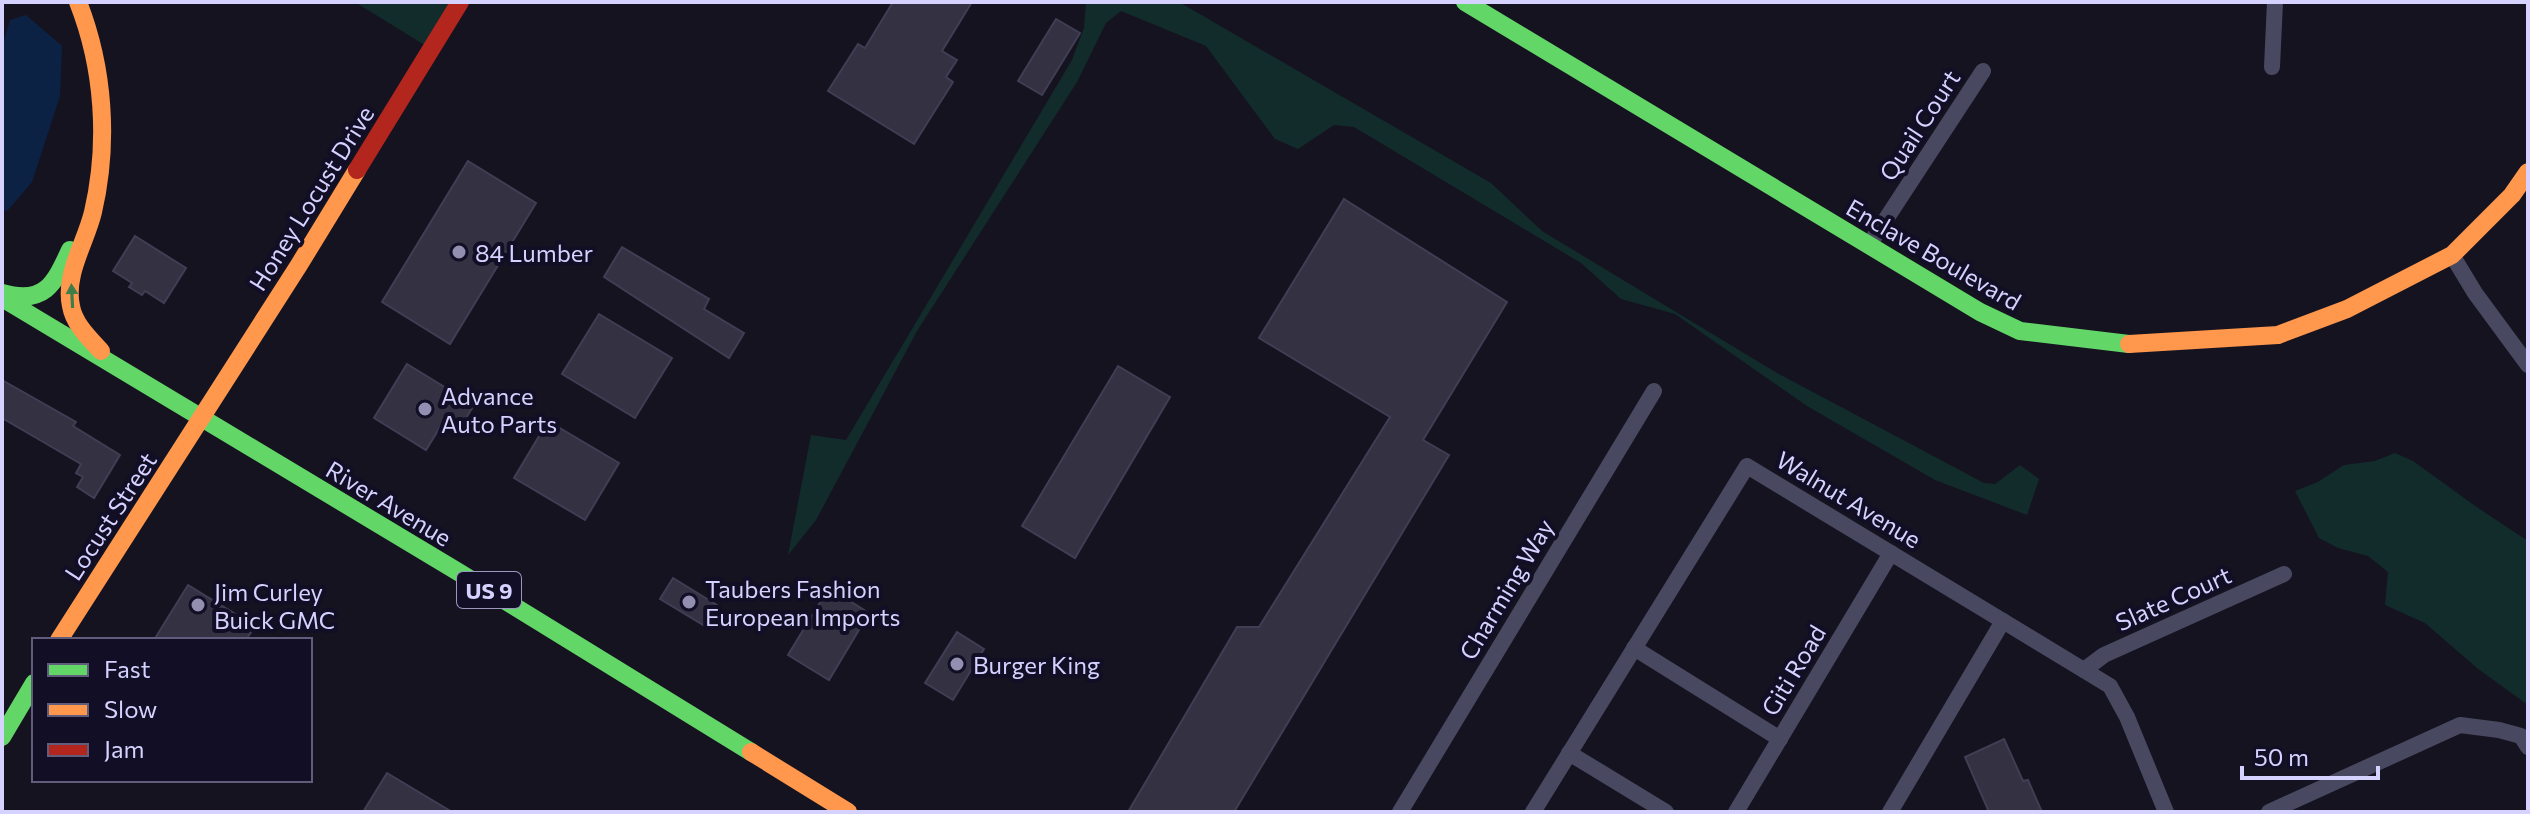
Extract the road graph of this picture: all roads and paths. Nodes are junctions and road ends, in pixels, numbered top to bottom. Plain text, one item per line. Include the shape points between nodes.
1 (70, 2) edge
2 (78, 2) edge
3 (460, 2) edge
4 (1465, 2) edge
5 (2275, 2) edge
6 (2272, 67) dead end
7 (1983, 71) dead end
8 (2528, 172) edge
9 (1869, 245) junction
10 (2452, 255) junction
11 (2, 295) edge
12 (110, 361) junction
13 (2528, 365) edge
14 (1654, 391) dead end
15 (202, 419) junction
16 (1891, 553) junction
17 (2284, 574) dead end
18 (2003, 621) junction
19 (60, 638) edge
20 (1634, 648) junction
21 (2084, 670) junction
22 (32, 686) edge
23 (2, 737) edge
24 (1780, 739) junction
25 (2528, 747) edge
26 (1569, 753) junction
27 (848, 812) edge
28 (1400, 812) edge
29 (1533, 812) edge
30 (1666, 812) edge
31 (1736, 812) edge
32 (1890, 812) edge
33 (2166, 812) edge
34 (2269, 812) edge

1 - 11 main road via 91,78 92,157 84,209 51,285 32,296
12 -> 2 main road via 80,326 70,302 72,275 92,212 101,143 102,105 91,36
3 - 15 main road, Honey Locust Drive
4 - 9 main road, Enclave Boulevard
5 - 6 street
7 - 9 street, Quail Court
8 - 10 main road, Enclave Boulevard
9 - 10 main road, Enclave Boulevard via 2020,331 2123,344 2278,335 2347,309
10 - 13 street
11 - 12 main road, US 9
12 - 15 main road, River Avenue / US 9
14 - 28 street, Charming Way
15 - 19 main road, Locust Street
15 - 27 main road, River Avenue / US 9
16 - 18 street, Walnut Avenue
16 - 20 street, Walnut Avenue via 1747,466
16 - 24 street, Giti Road
17 - 21 street, Slate Court via 2104,655
18 - 21 street, Walnut Avenue
18 - 32 street
20 - 24 street
20 - 26 street, Walnut Avenue
21 - 33 street, Walnut Avenue via 2110,686
22 - 23 main road
24 - 31 street, Giti Road
25 - 34 street via 2521,736 2460,725
26 - 29 street, Walnut Avenue
26 - 30 street

